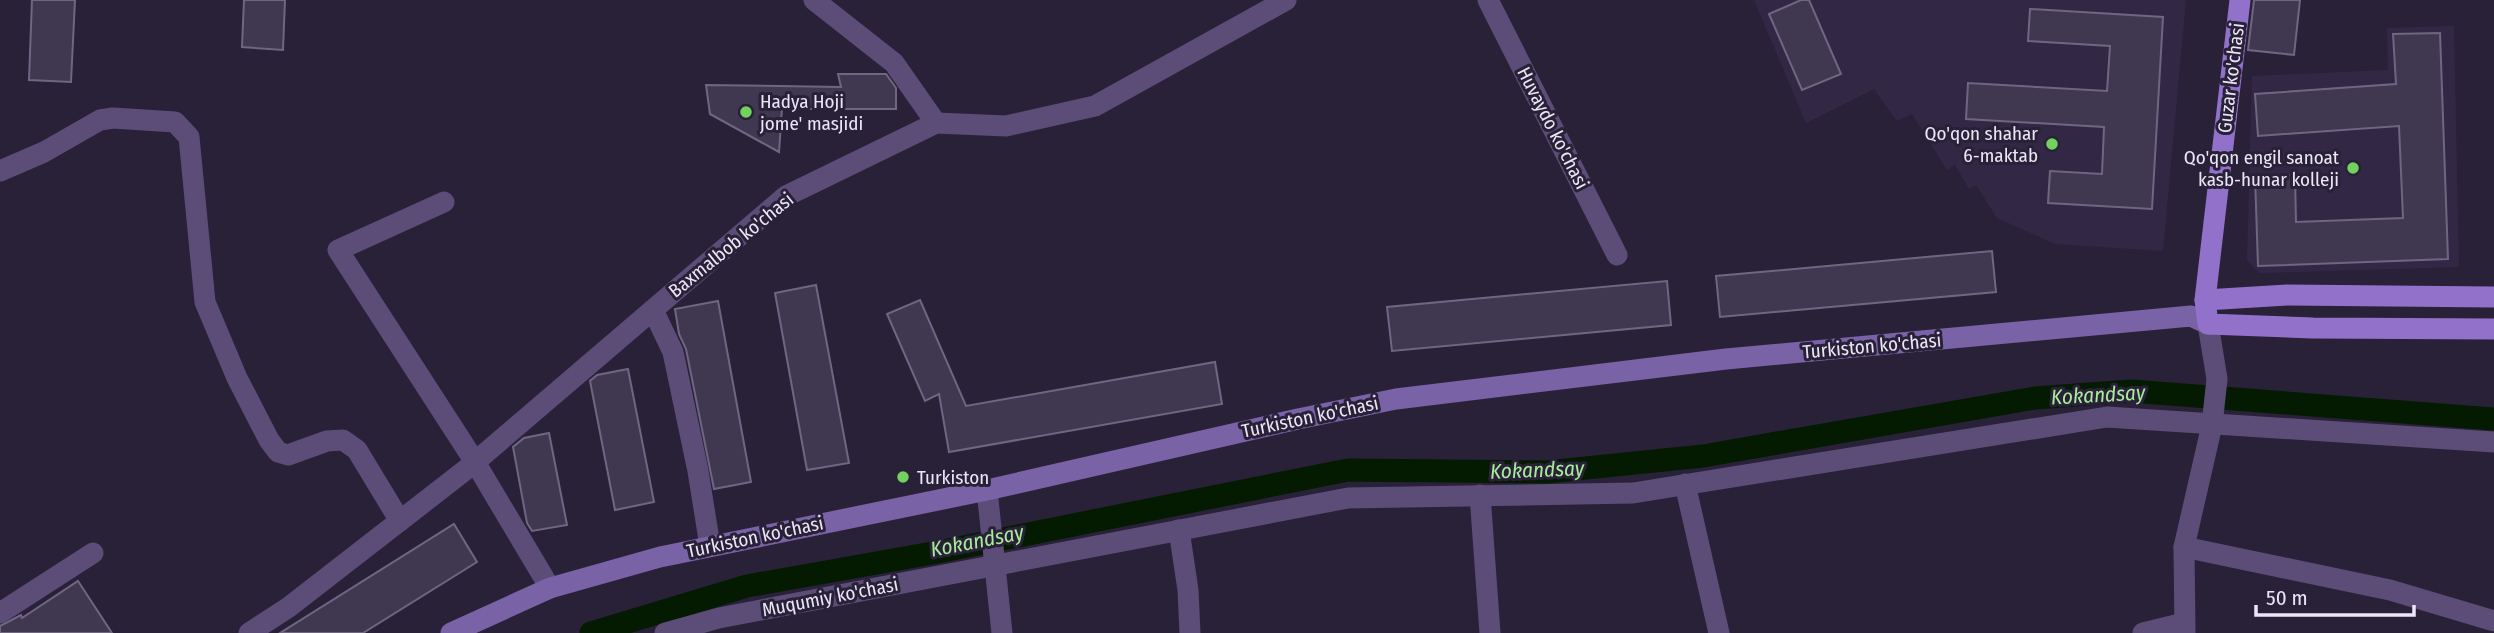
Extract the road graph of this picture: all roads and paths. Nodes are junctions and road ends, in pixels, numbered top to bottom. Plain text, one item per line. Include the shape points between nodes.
1 (814, 0) edge
2 (1286, 0) edge
3 (1488, 0) edge
4 (2240, 0) edge
5 (936, 123) junction
6 (0, 171) edge
7 (444, 202) dead end
8 (1617, 256) dead end
9 (2494, 297) edge
10 (2205, 300) junction
11 (653, 310) junction
12 (2199, 320) junction
13 (2494, 329) edge
14 (2212, 425) junction
15 (2494, 442) edge
16 (475, 462) junction
17 (1685, 484) junction
18 (987, 490) junction
19 (1480, 495) junction
20 (400, 522) junction
21 (1179, 530) junction
22 (710, 546) junction
23 (2184, 547) junction
24 (93, 553) dead end
25 (996, 565) junction
26 (550, 588) junction
27 (0, 613) edge
28 (2494, 621) edge
29 (2185, 628) edge
30 (1716, 632) edge
31 (249, 633) edge
32 (451, 633) edge
33 (665, 633) edge
34 (1002, 633) edge
35 (1190, 633) edge
36 (1490, 633) edge
37 (2143, 633) edge

1 - 5 street via 894,62
2 - 5 street, Baxmalbob ko'chasi via 1095,106 1006,126
3 - 8 street, Huvaydo ko'chasi
4 - 10 main road, Guzar ko'chasi
5 - 11 street, Baxmalbob ko'chasi via 786,196
6 - 20 street via 100,120 175,122 189,137 205,302 269,440 278,453 288,455 343,440 357,450
7 - 16 street via 338,250
9 - 10 main road via 2287,295
10 - 12 main road, Guzar ko'chasi
11 - 16 street, Baxmalbob ko'chasi
11 - 22 street via 673,352
12 - 13 main road, Turkiston ko'chasi via 2313,328
12 - 14 street via 2217,379
12 - 18 main road, Turkiston ko'chasi via 1726,359 1396,399
14 - 15 street, Muqumiy ko'chasi
14 - 17 street, Muqumiy ko'chasi via 2107,417
14 - 23 street
16 - 20 street, Baxmalbob ko'chasi
16 - 26 street
17 - 19 street, Muqumiy ko'chasi via 1633,492
17 - 30 street
18 - 22 main road, Turkiston ko'chasi
18 - 25 street
19 - 21 street, Muqumiy ko'chasi via 1348,498
19 - 36 street
20 - 31 street, Baxmalbob ko'chasi
21 - 25 street, Muqumiy ko'chasi
21 - 35 street
22 - 26 main road, Turkiston ko'chasi
23 - 28 street via 2390,590
23 - 29 street
24 - 27 street
25 - 33 street, Muqumiy ko'chasi via 719,618
25 - 34 street
26 - 32 main road, Turkiston ko'chasi
29 - 37 street

